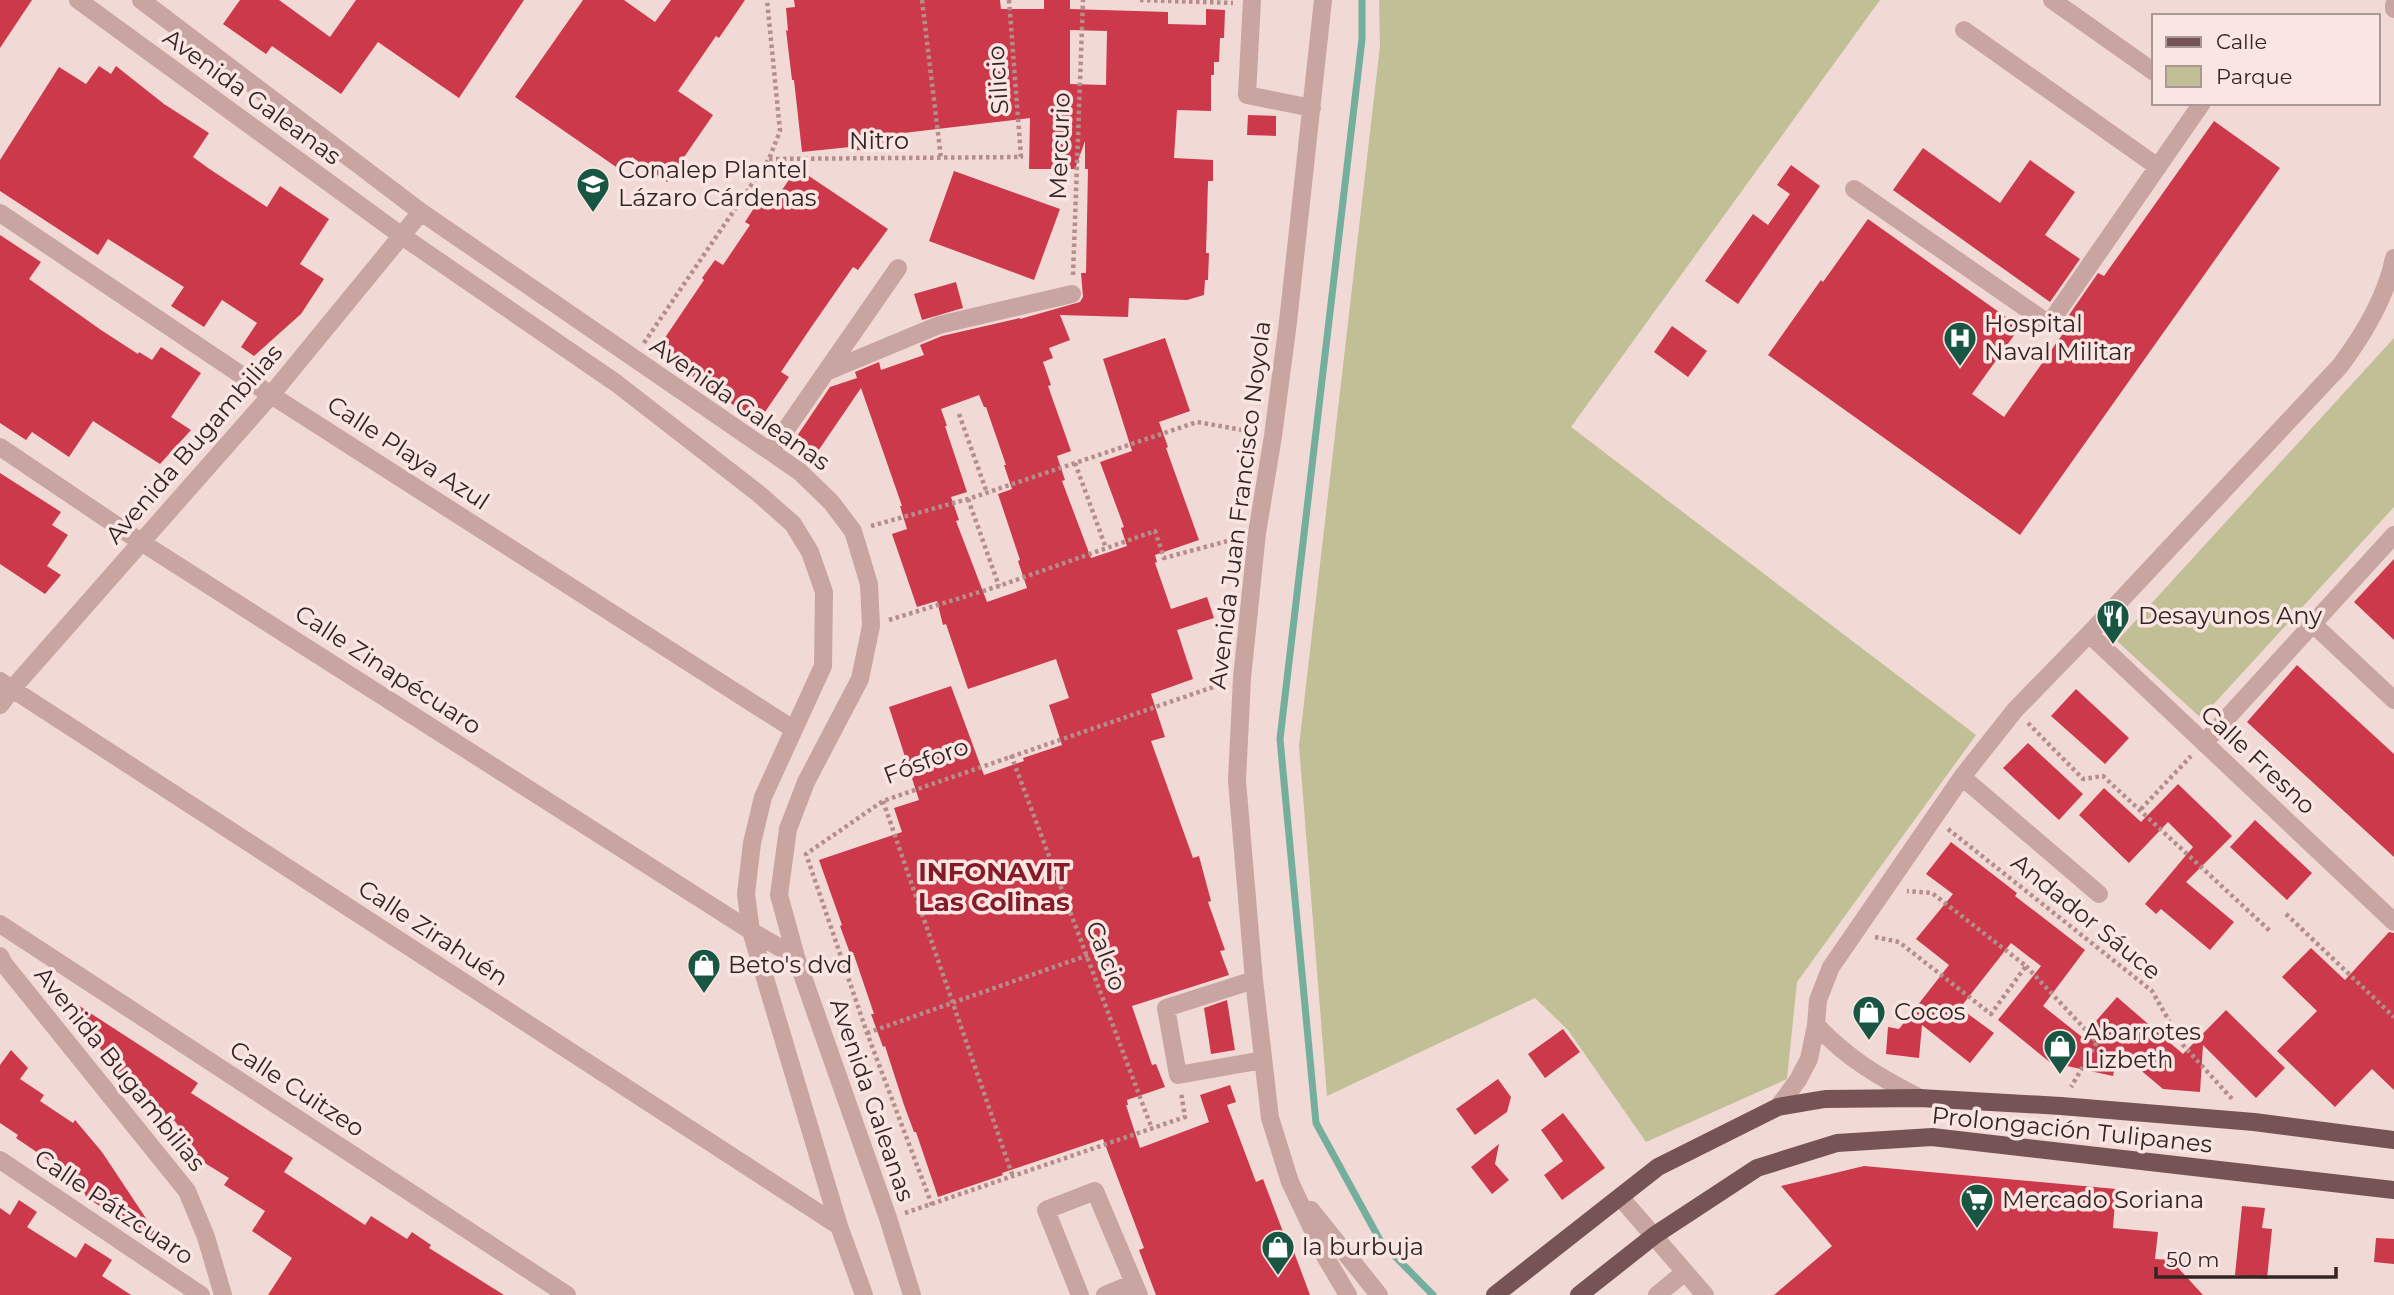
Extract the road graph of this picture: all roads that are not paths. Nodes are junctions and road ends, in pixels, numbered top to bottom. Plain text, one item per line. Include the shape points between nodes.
1 (78, 0) edge
2 (141, 0) edge
3 (1323, 0) edge
4 (2052, 0) edge
5 (1252, 2) edge
6 (1964, 30) dead end
7 (2152, 71) edge
8 (2199, 105) edge
9 (1312, 108) junction
10 (2158, 167) junction
11 (1854, 189) dead end
12 (421, 212) junction
13 (0, 213) edge
14 (402, 236) junction
15 (2393, 264) edge
16 (898, 268) dead end
17 (1072, 294) road end
18 (633, 358) junction
19 (826, 372) junction
20 (616, 383) junction
21 (271, 395) junction
22 (0, 447) edge
23 (771, 451) junction
24 (2394, 535) edge
25 (141, 542) junction
26 (2312, 623) junction
27 (2090, 634) junction
28 (6, 685) edge
29 (2394, 700) edge
30 (0, 705) edge
31 (793, 729) junction
32 (2204, 743) junction
33 (1962, 777) junction
34 (2099, 894) dead end
35 (2394, 922) edge
36 (0, 924) edge
37 (751, 931) junction
38 (0, 956) edge
39 (796, 957) junction
40 (1254, 980) junction
41 (1816, 1025) junction
42 (1263, 1060) junction
43 (1920, 1098) junction
44 (1778, 1107) junction
45 (2394, 1140) edge
46 (0, 1160) edge
47 (1290, 1182) junction
48 (2394, 1190) edge
49 (1620, 1197) junction
50 (839, 1226) junction
51 (1655, 1235) junction
52 (1685, 1272) junction
53 (1136, 1289) edge
54 (1503, 1293) edge
55 (201, 1295) edge
56 (223, 1295) edge
57 (567, 1295) edge
58 (864, 1295) edge
59 (912, 1295) edge
60 (1080, 1295) edge
61 (1105, 1295) edge
62 (1348, 1295) edge
63 (1379, 1295) edge
64 (1579, 1295) edge
65 (1657, 1295) edge
66 (1704, 1295) edge

1 - 14 street, Avenida Galeanas
2 - 12 street, Avenida Galeanas
3 - 9 street, Avenida Juan Francisco Noyola
4 - 7 street
5 - 9 street via 1247,95
6 - 10 street
8 - 10 street
9 - 40 street, Avenida Juan Francisco Noyola via 1242,678 1237,781
10 - 11 street via 2049,324
12 - 14 street, Avenida Bugambilias
12 - 18 street, Avenida Galeanas
13 - 21 street, Calle Playa Azul
14 - 20 street, Avenida Galeanas
14 - 21 street, Avenida Bugambilias
15 - 27 street via 2361,338 2340,366
16 - 19 street
17 - 19 street via 939,325
18 - 20 street
18 - 23 street, Avenida Galeanas
19 - 23 street
20 - 31 street, Avenida Galeanas via 759,494 793,524 810,552 824,592 823,666
21 - 25 street, Avenida Bugambilias
21 - 31 street, Calle Playa Azul
22 - 25 street, Calle Zinapécuaro
23 - 39 street, Avenida Galeanas via 816,487 853,531 869,584 872,626 860,679 788,829 779,895
24 - 26 street
25 - 28 street, Avenida Bugambilias
25 - 37 street, Calle Zinapécuaro
26 - 29 street
26 - 32 street
27 - 32 street, Calle Fresno
27 - 33 street via 2015,710
28 - 30 street, Avenida Bugambilias
28 - 50 street, Calle Zirahuén
31 - 37 street, Avenida Galeanas via 763,797 752,843 746,894
32 - 35 street, Calle Fresno
33 - 34 street
33 - 41 street via 1823,983
36 - 57 street, Calle Cuitzeo
37 - 39 street, Calle Zinapécuaro
37 - 50 street, Avenida Galeanas
38 - 56 street, Avenida Bugambilias via 187,1191
39 - 59 street, Avenida Galeanas
40 - 42 street, Avenida Juan Francisco Noyola
40 - 42 street via 1166,1007 1178,1075
41 - 43 street, Prolongación Tulipanes via 1850,1058
41 - 44 street via 1809,1059
42 - 47 street, Avenida Juan Francisco Noyola via 1270,1118
43 - 44 main road, Prolongación Tulipanes via 1825,1099
43 - 45 main road, Prolongación Tulipanes via 2254,1122
44 - 49 main road, Prolongación Tulipanes via 1658,1167
46 - 55 street, Calle Pátzcuaro
47 - 62 street
47 - 63 street
48 - 51 main road, Prolongación Tulipanes via 1932,1137 1837,1143 1757,1168
49 - 51 street
49 - 54 main road, Prolongación Tulipanes
50 - 58 street, Avenida Galeanas
51 - 52 street
51 - 64 main road, Prolongación Tulipanes
52 - 65 street
52 - 66 street
53 - 60 street via 1095,1191 1046,1210
53 - 61 street

